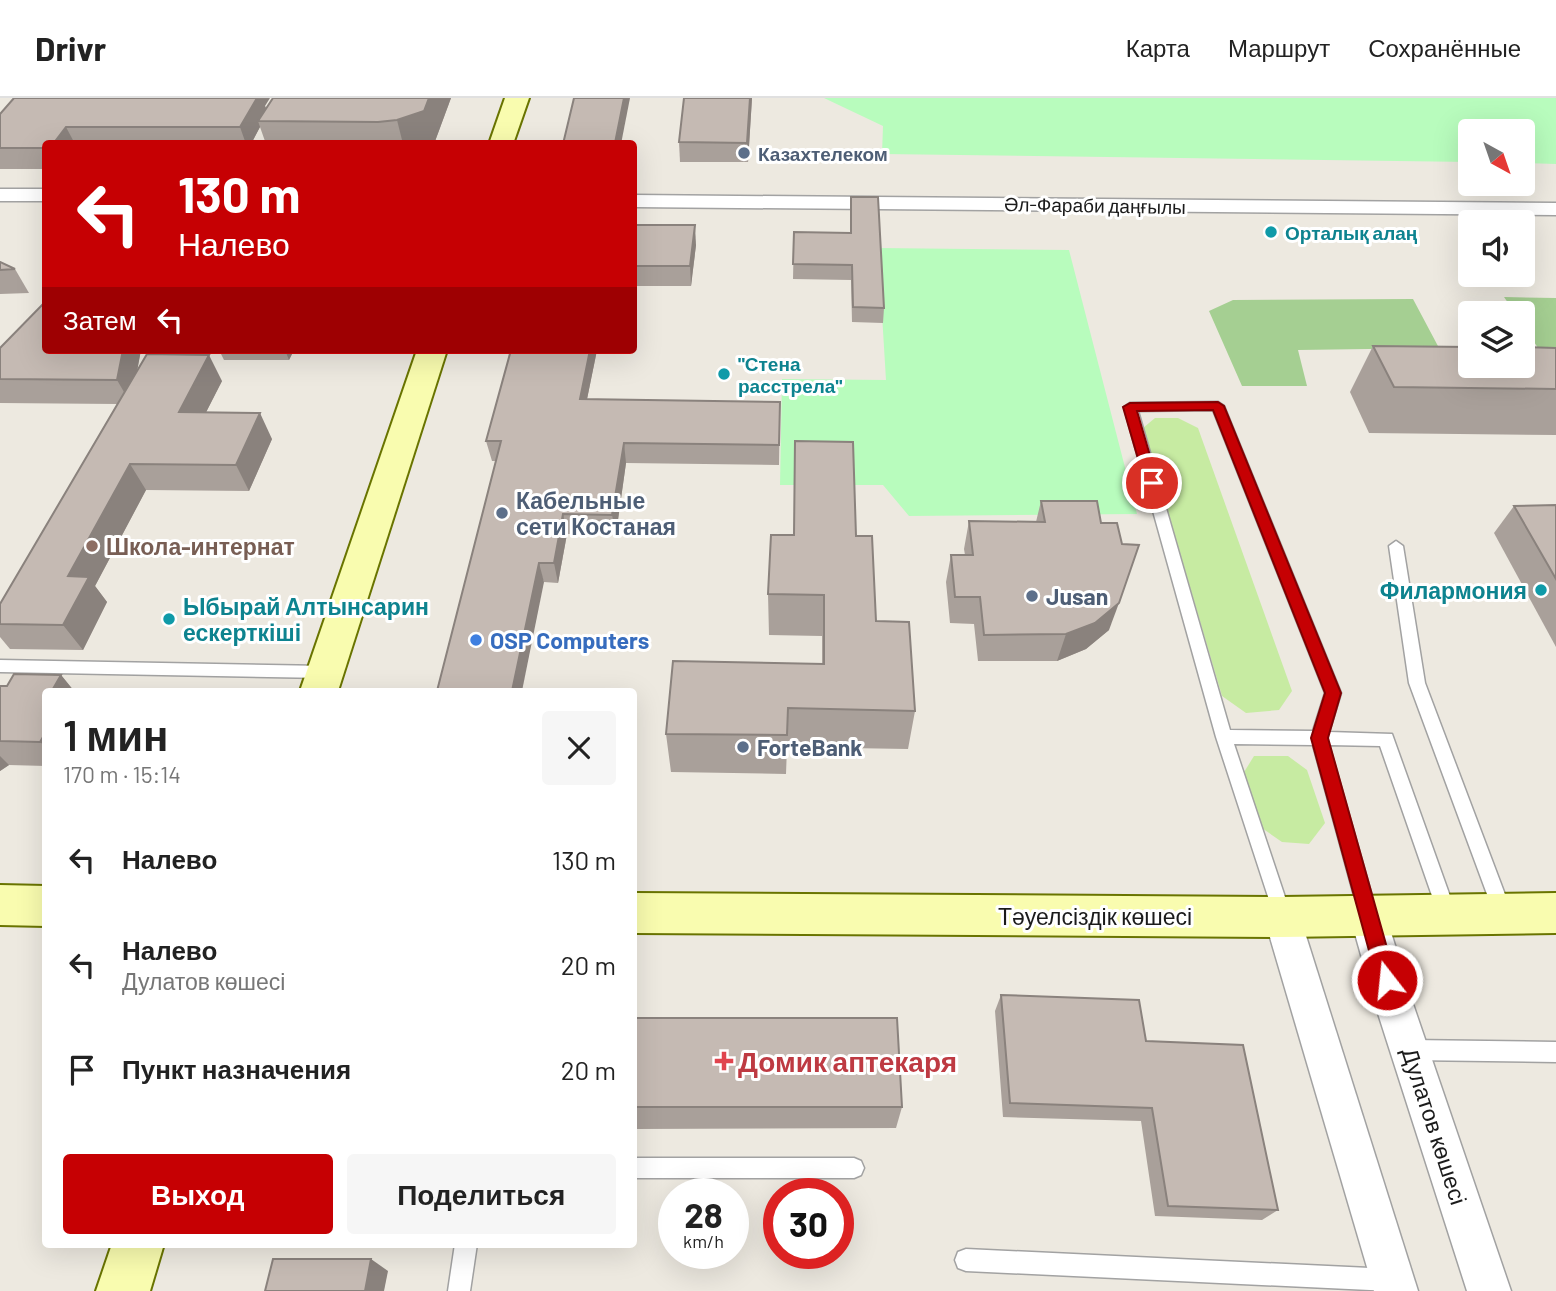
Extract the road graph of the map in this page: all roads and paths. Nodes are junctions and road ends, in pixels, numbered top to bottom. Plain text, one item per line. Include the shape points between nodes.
1 (517, 98) edge
2 (502, 140) edge
3 (0, 195) edge
4 (42, 195) edge
5 (637, 201) edge
6 (1556, 209) edge
7 (431, 354) edge
8 (1396, 546) dead end
9 (0, 666) edge
10 (322, 681) edge
11 (1224, 737) junction
12 (1319, 738) junction
13 (0, 905) edge
14 (42, 906) edge
15 (637, 913) edge
16 (1447, 913) junction
17 (1503, 913) junction
18 (1556, 913) edge
19 (1368, 916) junction
20 (1282, 917) junction
21 (1410, 1050) junction
22 (1556, 1052) edge
23 (637, 1168) edge
24 (854, 1168) dead end
25 (137, 1248) edge
26 (465, 1248) edge
27 (966, 1260) dead end
28 (1395, 1285) edge
29 (123, 1291) edge
30 (459, 1291) edge
31 (1489, 1291) edge

1 - 2 main road
3 - 4 street
5 - 6 street, Әл-Фараби даңғылы
7 - 10 main road
8 - 17 lane via 1417,683
9 - 10 lane
11 - 12 lane
11 - 12 lane via 1130,407 1218,406 1333,693
11 - 20 lane
12 - 16 lane via 1385,739
12 - 19 lane, Дулатов көшесі
13 - 14 main road
15 - 20 main road, Тәуелсіздік көшесі
16 - 17 main road, Тәуелсіздік көшесі
16 - 19 main road, Тәуелсіздік көшесі
17 - 18 main road, Тәуелсіздік көшесі
19 - 20 main road, Тәуелсіздік көшесі
19 - 21 street, Дулатов көшесі
20 - 28 street
21 - 22 lane
21 - 31 street, Дулатов көшесі
23 - 24 lane
25 - 29 main road
26 - 30 lane
27 - 28 lane

